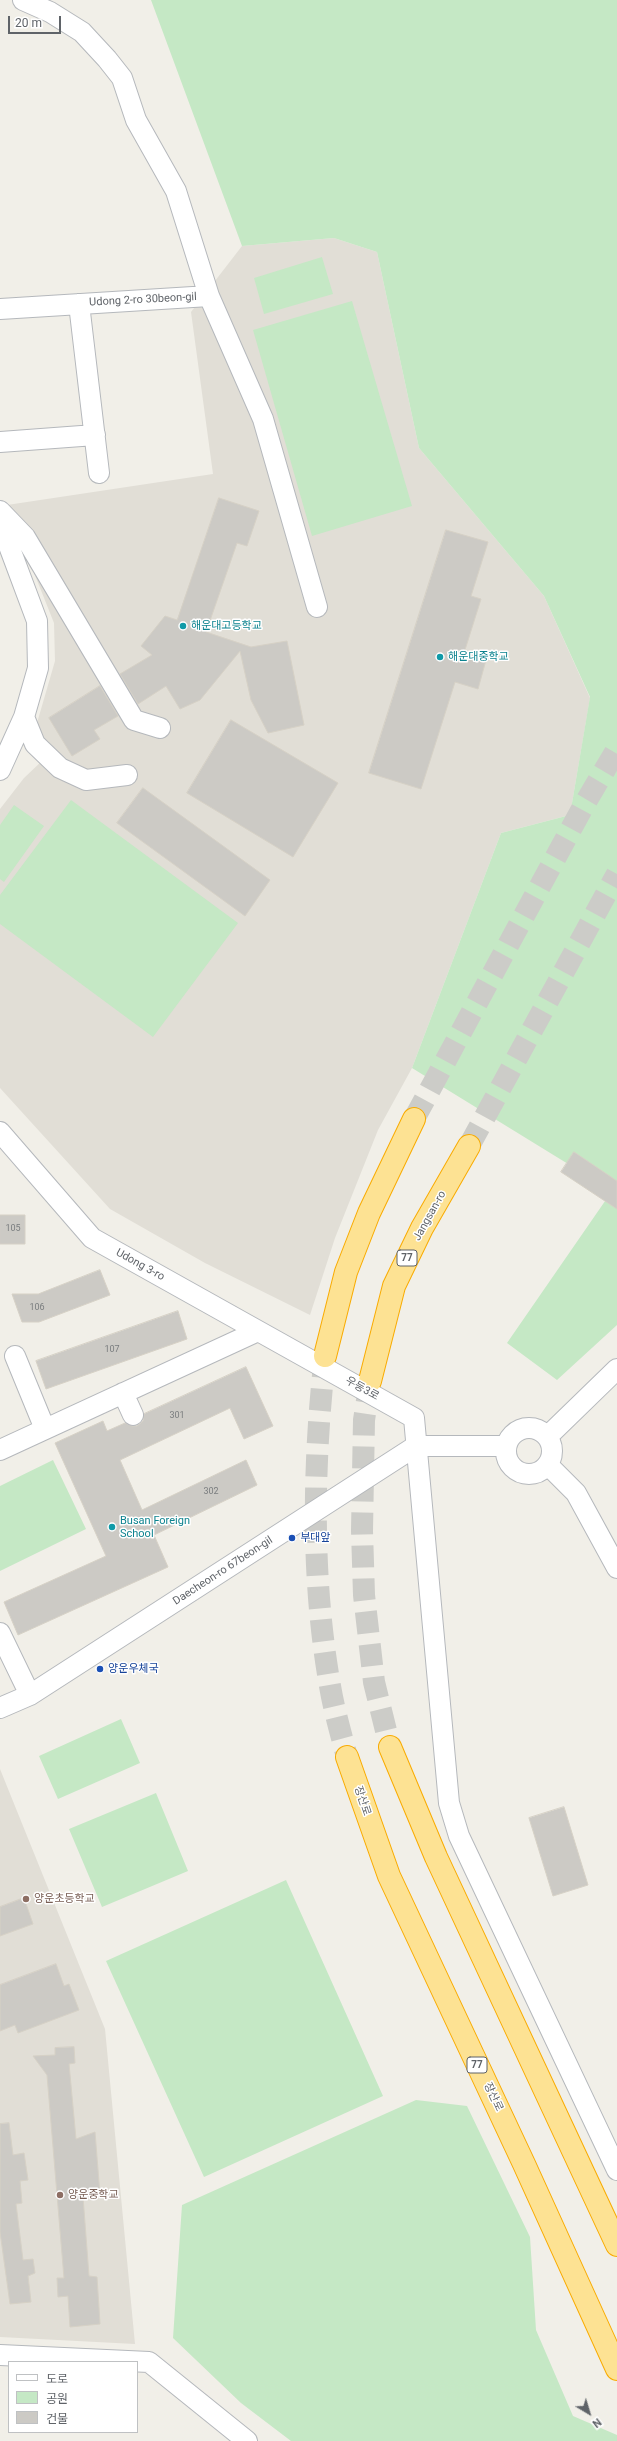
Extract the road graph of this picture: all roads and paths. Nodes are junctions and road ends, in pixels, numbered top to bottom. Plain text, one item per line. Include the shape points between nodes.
1 (23, 0) edge
2 (209, 296) junction
3 (79, 304) junction
4 (0, 309) edge
5 (95, 435) junction
6 (0, 442) edge
7 (99, 473) dead end
8 (0, 511) edge
9 (0, 522) edge
10 (317, 607) dead end
11 (24, 717) junction
12 (160, 728) dead end
13 (0, 770) edge
14 (128, 775) dead end
15 (414, 1119) tunnel mouth
16 (0, 1132) edge
17 (469, 1146) tunnel mouth
18 (258, 1331) junction
19 (15, 1356) dead end
20 (325, 1356) tunnel mouth
21 (617, 1369) edge
22 (370, 1381) tunnel mouth
23 (123, 1394) junction
24 (133, 1415) dead end
25 (45, 1429) junction
26 (548, 1436) junction
27 (416, 1446) junction
28 (506, 1446) junction
29 (0, 1450) edge
30 (548, 1465) junction
31 (617, 1568) edge
32 (0, 1633) edge
33 (30, 1694) junction
34 (0, 1708) edge
35 (390, 1747) tunnel mouth
36 (347, 1757) tunnel mouth
37 (617, 2170) edge
38 (617, 2245) edge
39 (0, 2355) edge
40 (129, 2361) edge
41 (138, 2361) edge
42 (617, 2369) edge
43 (247, 2441) edge

1 - 2 street, Udong 2-ro 30beon-gil via 50,12 82,32 122,78 136,120 176,191
2 - 3 street, Udong 2-ro 30beon-gil
2 - 10 street via 263,419
3 - 4 street, Udong 2-ro 30beon-gil
3 - 5 street
5 - 6 street
5 - 7 street
8 - 12 street via 25,536 134,720
9 - 11 street via 37,621 38,668
11 - 13 street
11 - 14 street via 35,744 60,768 86,780
15 - 20 highway via 369,1213 346,1272
16 - 18 street, Udong 3-ro via 92,1238
17 - 22 highway, Jangsan-ro / 77 via 422,1228 394,1286
18 - 23 street
18 - 27 street, 우동3로 via 414,1418
19 - 25 street
21 - 26 street
23 - 24 street
23 - 25 street
25 - 29 street
26 - 28 street via 542,1431 528,1427 514,1432
26 - 30 street via 553,1450
27 - 28 street
27 - 33 street, Daecheon-ro 67beon-gil
27 - 37 street via 449,1803 460,1836
28 - 30 street via 508,1462 519,1472 535,1474
30 - 31 street via 576,1493
32 - 33 street
33 - 34 street, Daecheon-ro 67beon-gil
35 - 38 highway via 436,1857
36 - 42 highway, 장산로 / 77 via 389,1876
39 - 40 street
41 - 43 street via 150,2362

